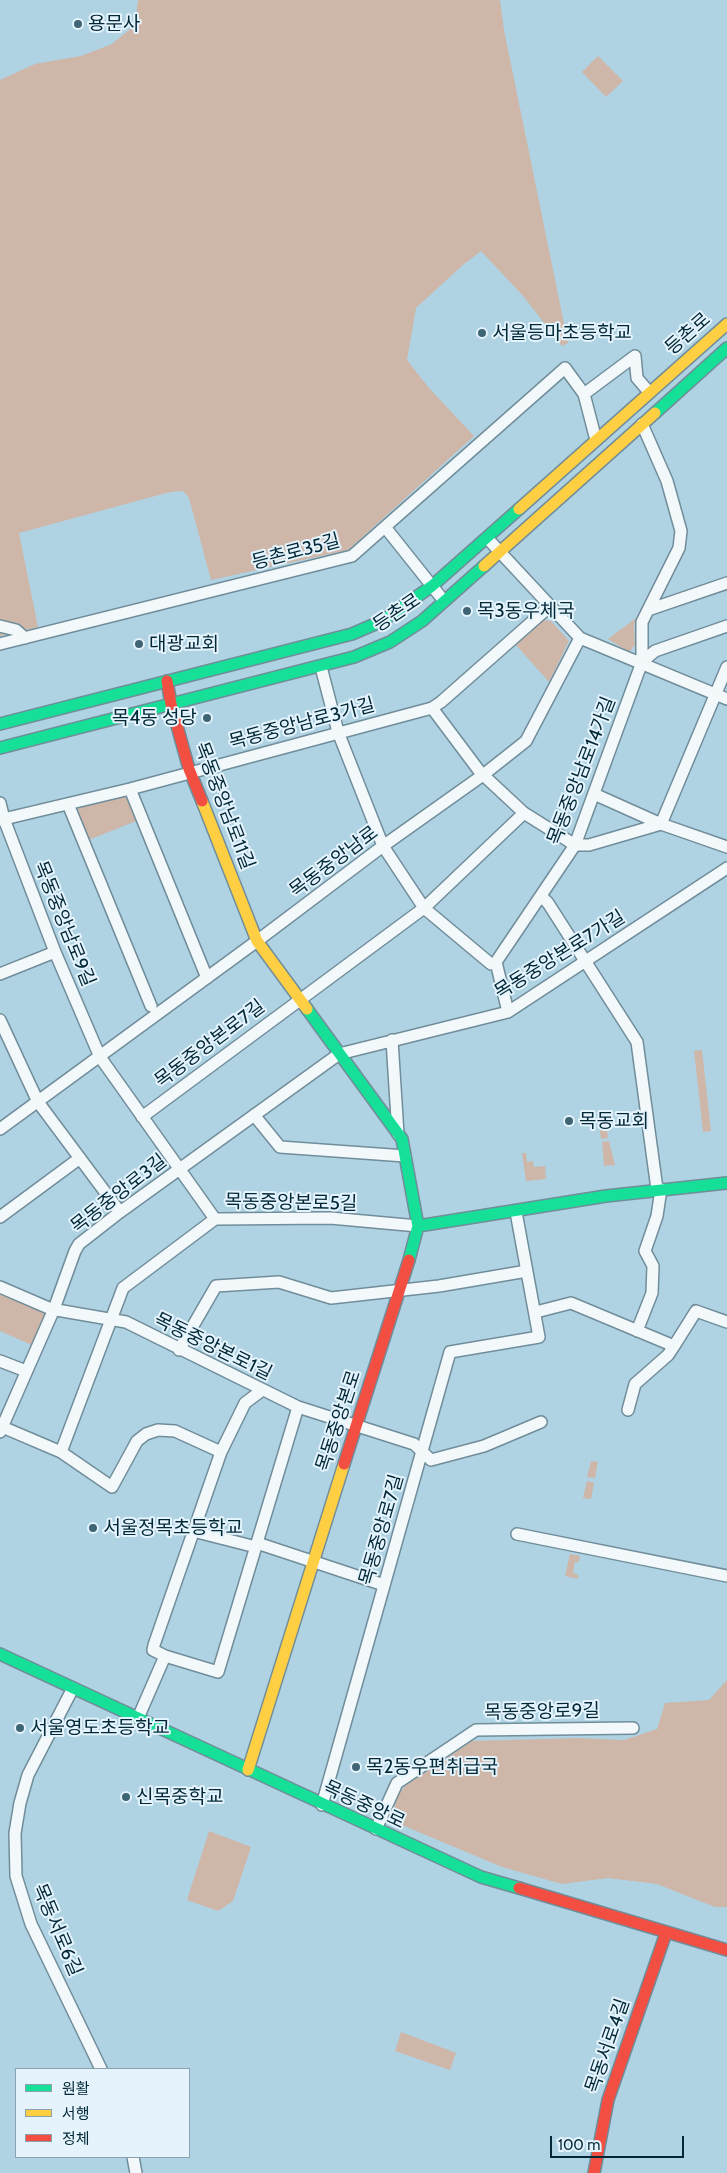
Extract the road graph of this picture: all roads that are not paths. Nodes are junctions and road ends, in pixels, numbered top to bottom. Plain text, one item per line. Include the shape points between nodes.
1 (727, 324) edge
2 (727, 348) edge
3 (649, 392) junction
4 (584, 394) junction
5 (642, 424) junction
6 (596, 440) junction
7 (385, 527) junction
8 (487, 538) junction
9 (499, 552) junction
10 (727, 583) edge
11 (432, 586) junction
12 (444, 601) junction
13 (550, 606) junction
14 (648, 610) junction
15 (0, 626) edge
16 (727, 626) edge
17 (25, 638) junction
18 (580, 638) junction
19 (0, 644) edge
20 (642, 662) junction
21 (321, 667) junction
22 (727, 668) edge
23 (167, 681) junction
24 (722, 697) edge
25 (171, 704) junction
26 (432, 708) junction
27 (0, 724) edge
28 (338, 732) junction
29 (0, 748) edge
30 (191, 773) junction
31 (483, 775) junction
32 (130, 789) junction
33 (594, 794) junction
34 (0, 803) edge
35 (68, 804) junction
36 (524, 812) junction
37 (2, 820) edge
38 (661, 824) junction
39 (576, 845) junction
40 (383, 846) junction
41 (727, 847) edge
42 (727, 868) edge
43 (541, 896) junction
44 (424, 908) junction
45 (257, 941) junction
46 (55, 952) junction
47 (496, 962) junction
48 (585, 962) junction
49 (0, 974) edge
50 (207, 978) junction
51 (299, 998) junction
52 (151, 1006) dead end
53 (508, 1012) junction
54 (0, 1020) edge
55 (392, 1040) junction
56 (339, 1054) junction
57 (100, 1057) junction
58 (38, 1102) junction
59 (254, 1115) junction
60 (142, 1117) junction
61 (0, 1129) edge
62 (399, 1135) junction
63 (405, 1156) junction
64 (80, 1158) junction
65 (180, 1169) junction
66 (727, 1183) edge
67 (659, 1189) junction
68 (120, 1212) junction
69 (516, 1212) junction
70 (0, 1217) edge
71 (215, 1219) junction
72 (418, 1226) junction
73 (527, 1271) junction
74 (0, 1287) edge
75 (400, 1291) junction
76 (54, 1309) junction
77 (536, 1312) junction
78 (112, 1319) junction
79 (724, 1321) edge
80 (638, 1331) junction
81 (674, 1346) junction
82 (179, 1350) junction
83 (0, 1361) edge
84 (26, 1371) junction
85 (261, 1391) junction
86 (298, 1408) junction
87 (628, 1410) dead end
88 (541, 1422) dead end
89 (356, 1426) junction
90 (1, 1428) edge
91 (61, 1452) junction
92 (220, 1452) junction
93 (422, 1453) junction
94 (193, 1531) junction
95 (516, 1534) dead end
96 (256, 1545) junction
97 (313, 1562) junction
98 (727, 1576) edge
99 (384, 1585) junction
100 (0, 1654) edge
101 (165, 1656) junction
102 (73, 1688) junction
103 (138, 1718) junction
104 (633, 1728) dead end
105 (248, 1770) junction
106 (322, 1805) junction
107 (376, 1829) junction
108 (666, 1933) junction
109 (727, 1950) edge
110 (102, 2068) edge
111 (133, 2158) edge
112 (136, 2173) edge
113 (594, 2173) edge

1 - 3 main road, 등촌로
2 - 5 main road, 등촌로
3 - 4 street via 638,378 635,356
3 - 6 main road, 등촌로
4 - 6 street, 등촌로35길
4 - 7 street, 등촌로35길 via 565,368
5 - 9 main road, 등촌로
5 - 14 street, 목동중앙남로14가길 via 667,481 681,531 679,548
6 - 8 main road, 등촌로
7 - 11 street
7 - 17 street, 등촌로35길 via 352,556
8 - 9 street
8 - 11 main road, 등촌로
9 - 12 main road, 등촌로
9 - 13 street
10 - 14 street
11 - 12 street
11 - 23 main road, 등촌로 via 382,621 352,634
12 - 21 main road, 등촌로 via 422,621 390,642
13 - 18 street
13 - 26 street, 목동중앙남로3가길
14 - 20 street, 목동중앙남로14가길 via 642,622
15 - 17 street via 16,630
16 - 20 street via 655,651
17 - 19 street, 등촌로35길
18 - 20 street
18 - 31 street, 목동중앙남로 via 526,741
20 - 24 street
20 - 33 street, 목동중앙남로14가길
21 - 25 main road, 등촌로
21 - 28 street
22 - 24 street
23 - 25 main road, 목동중앙남로11길
23 - 27 main road, 등촌로
24 - 38 street
25 - 29 main road, 등촌로
25 - 30 main road, 목동중앙남로11길
26 - 28 street, 목동중앙남로3가길
26 - 31 street
28 - 30 street, 목동중앙남로3가길
28 - 40 street
30 - 32 street, 목동중앙남로3가길
30 - 45 main road, 목동중앙남로11길
31 - 36 street
31 - 40 street, 목동중앙남로
32 - 35 street, 목동중앙남로3가길
32 - 50 street
33 - 38 street
33 - 39 street, 목동중앙남로14가길
34 - 37 street, 목동중앙남로9길
35 - 37 street, 목동중앙남로3가길
35 - 52 street
36 - 39 street
36 - 44 street, 목동중앙본로7길
37 - 46 street, 목동중앙남로9길
38 - 39 street via 589,845
38 - 41 street
39 - 43 street, 목동중앙남로14가길
40 - 44 street
40 - 45 street, 목동중앙남로
42 - 48 street, 목동중앙본로7가길
43 - 47 street, 목동중앙남로14가길
43 - 48 street
44 - 47 street via 491,964
44 - 51 street, 목동중앙본로7길
45 - 50 street, 목동중앙남로
45 - 51 main road
46 - 49 street
46 - 57 street, 목동중앙남로9길
47 - 53 street
48 - 53 street, 목동중앙본로7가길
48 - 67 street via 637,1042
50 - 57 street, 목동중앙남로
51 - 56 main road
51 - 60 street, 목동중앙본로7길
53 - 55 street, 목동중앙본로7가길
54 - 58 street
55 - 56 street, 목동중앙본로7가길
55 - 62 street
56 - 59 street, 목동중앙로3길
56 - 62 main road
57 - 58 street, 목동중앙남로
57 - 60 street, 목동중앙남로9길
58 - 61 street, 목동중앙남로
58 - 64 street
59 - 63 street via 280,1146
59 - 65 street, 목동중앙로3길
60 - 65 street, 목동중앙남로9길
62 - 63 main road
63 - 72 main road
64 - 68 street
64 - 70 street
65 - 68 street, 목동중앙로3길
65 - 71 street, 목동중앙남로9길
66 - 67 main road
67 - 69 main road
67 - 80 street via 657,1216 645,1251 653,1266 652,1294
68 - 76 street, 목동중앙로3길 via 80,1244
69 - 72 main road
69 - 73 street
71 - 72 street, 목동중앙본로5길 via 330,1218
71 - 78 street, 목동중앙본로5길 via 123,1288
72 - 75 main road, 목동중앙본로
73 - 75 street
73 - 77 street
74 - 76 street, 목동중앙본로1길
75 - 82 street via 331,1298 279,1282 216,1286
75 - 89 main road, 목동중앙본로
76 - 78 street, 목동중앙본로1길
76 - 84 street, 목동중앙로3길
77 - 80 street via 571,1303
77 - 93 street, 목동중앙로7길 via 539,1337 450,1352
78 - 82 street, 목동중앙본로1길 via 126,1322
78 - 91 street, 목동중앙본로5길
79 - 81 street via 696,1311
80 - 81 street
81 - 87 street via 635,1384
82 - 85 street, 목동중앙본로1길
83 - 84 street
84 - 90 street, 목동중앙로3길
85 - 86 street, 목동중앙본로1길
85 - 92 street via 245,1403
86 - 89 street, 목동중앙본로1길
86 - 96 street
88 - 93 street via 459,1454 431,1460
89 - 93 street, 목동중앙본로1길 via 414,1444
89 - 97 main road, 목동중앙본로
90 - 91 street, 목동중앙로3길
91 - 92 street, 목동중앙로3길 via 112,1487 137,1441 158,1430 175,1431
92 - 94 street
93 - 99 street, 목동중앙로7길
94 - 96 street
94 - 101 street via 154,1645 153,1650
95 - 98 street
96 - 97 street
96 - 101 street via 218,1672
97 - 99 street
97 - 105 main road, 목동중앙본로
99 - 106 street, 목동중앙로7길
100 - 102 main road, 목동중앙로
101 - 103 street
102 - 103 main road, 목동중앙로
102 - 110 street, 목동서로6길 via 28,1775 15,1833 16,1876 31,1924
103 - 105 main road, 목동중앙로
104 - 107 street, 목동중앙로9길 via 476,1730 397,1783
105 - 106 main road, 목동중앙로
106 - 107 main road, 목동중앙로
107 - 108 main road, 목동중앙로 via 481,1877
108 - 109 main road, 목동중앙로
108 - 113 main road, 목동서로4길 via 608,2100
111 - 112 street

